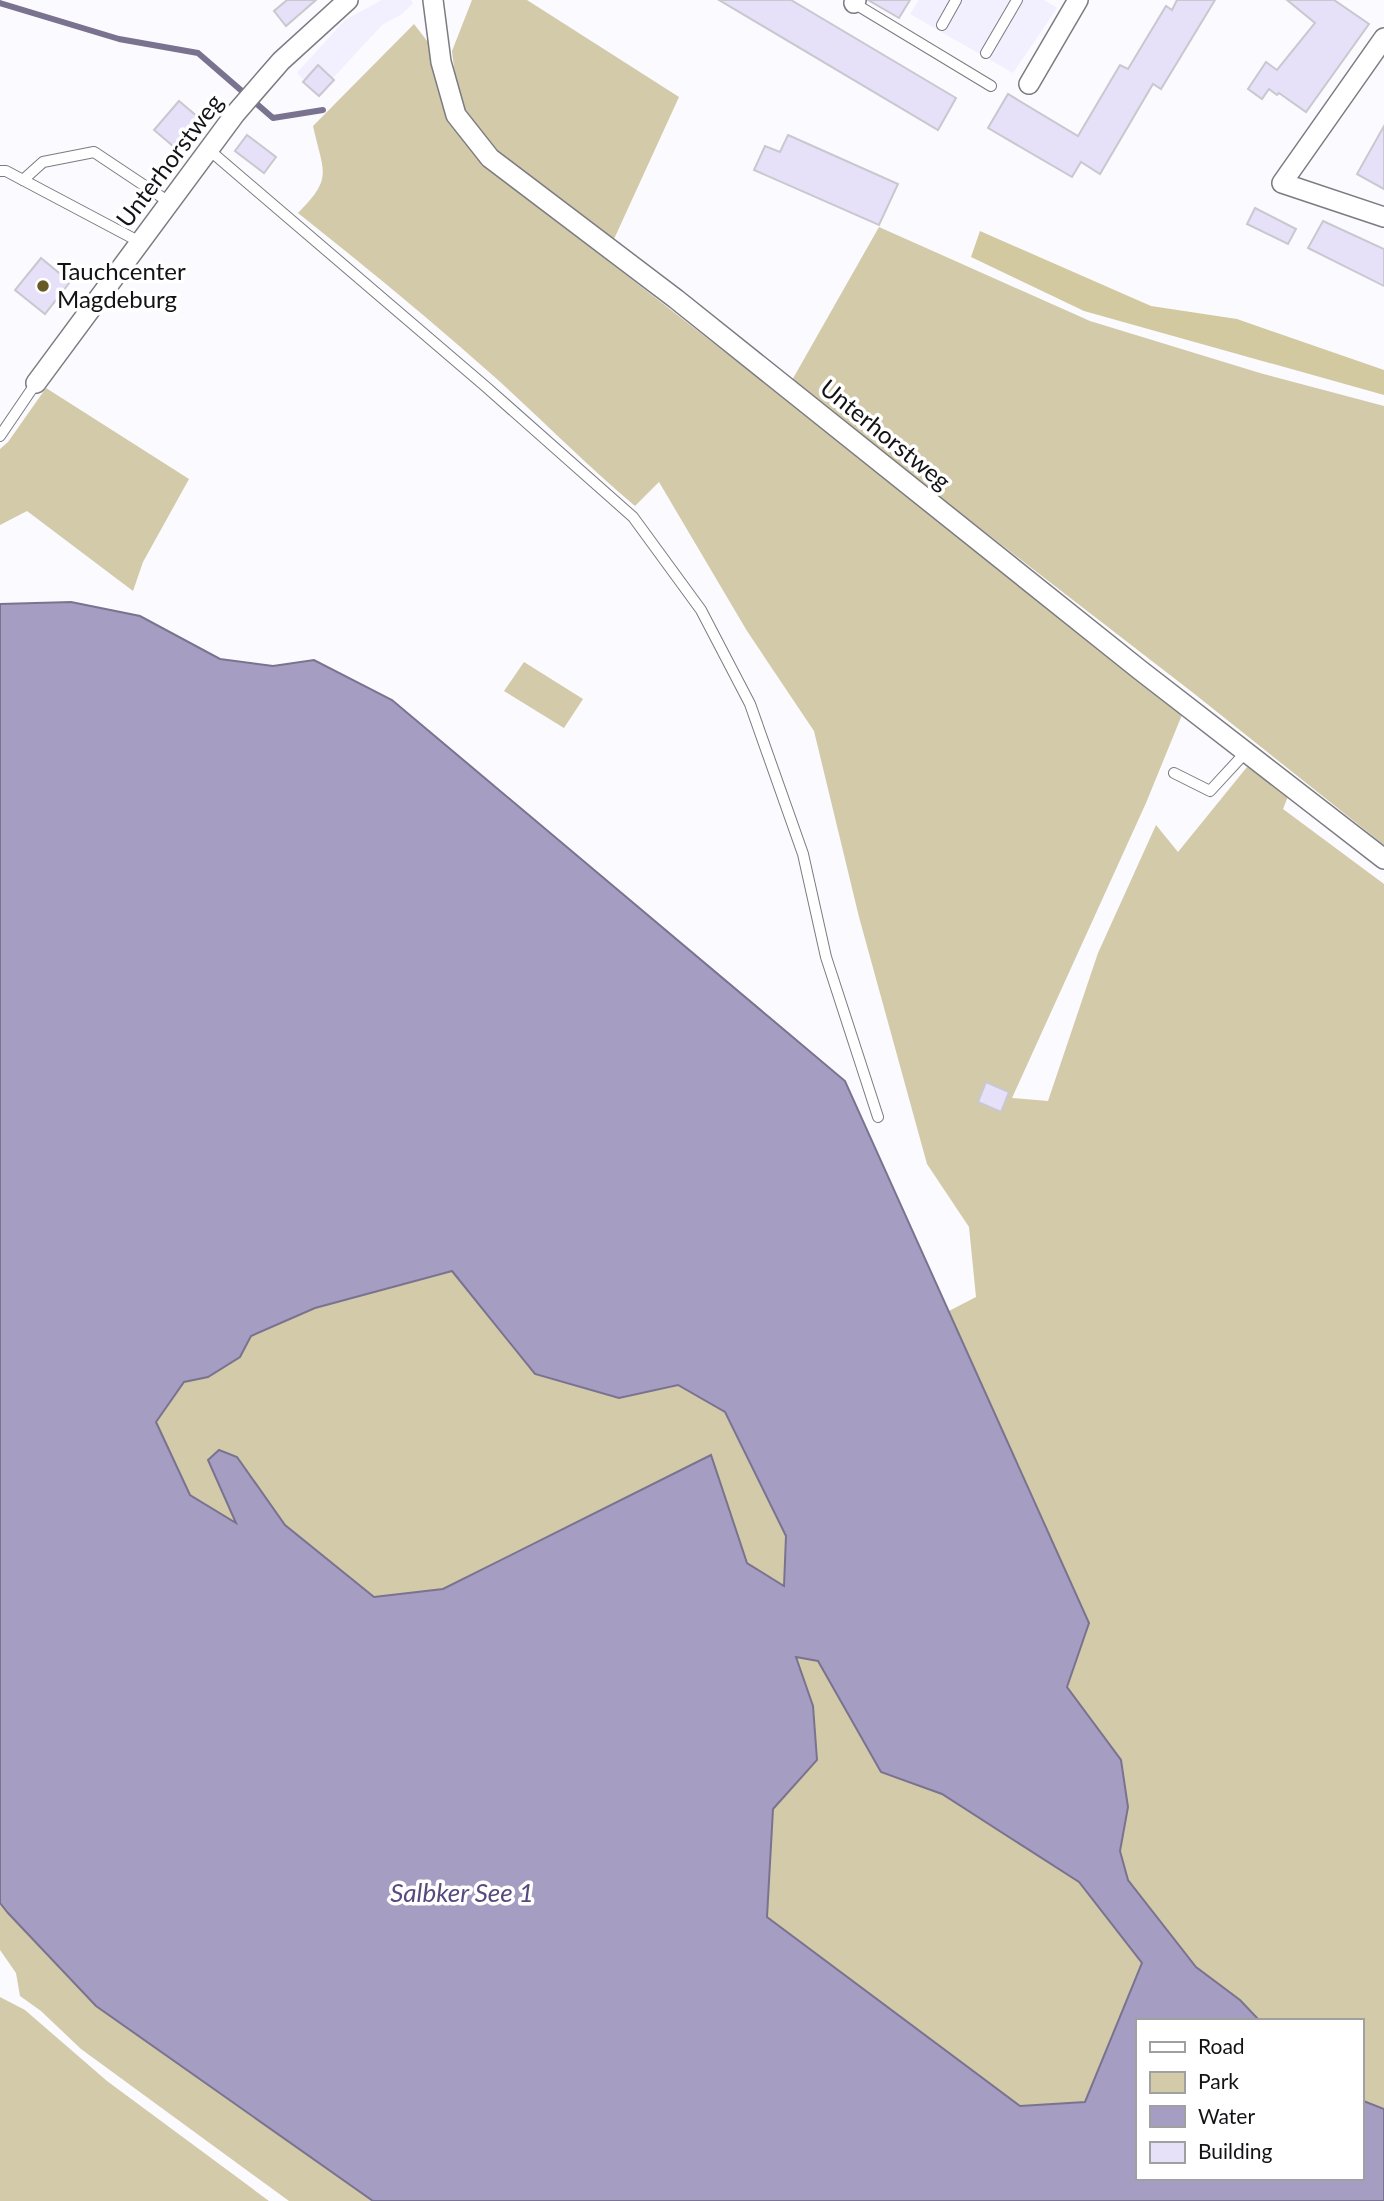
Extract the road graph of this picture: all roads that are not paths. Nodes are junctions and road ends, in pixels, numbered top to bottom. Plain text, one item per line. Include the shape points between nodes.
1 (348, 0) edge
2 (433, 0) edge
3 (956, 0) edge
4 (1017, 0) edge
5 (1078, 0) edge
6 (853, 1) edge
7 (942, 25) dead end
8 (1384, 38) edge
9 (986, 52) dead end
10 (1028, 84) dead end
11 (991, 86) dead end
12 (208, 149) junction
13 (0, 171) edge
14 (23, 180) junction
15 (169, 202) junction
16 (1384, 217) edge
17 (140, 242) junction
18 (36, 383) joint
19 (0, 436) edge
20 (1246, 752) junction
21 (1174, 773) dead end
22 (1384, 859) edge
23 (878, 1117) dead end

1 - 12 street, Unterhorstweg via 257,87
2 - 20 street, Unterhorstweg via 441,62 456,115 491,158 676,299
3 - 7 lane
4 - 9 lane
5 - 10 street
6 - 11 lane
8 - 16 street via 1282,183
12 - 15 street, Unterhorstweg
12 - 23 lane via 633,517 701,610 750,704 764,742 803,854 826,957
13 - 14 lane
14 - 15 lane via 43,163 94,152
14 - 17 lane
15 - 17 street, Unterhorstweg
17 - 18 street, Unterhorstweg
18 - 19 lane, Unterhorstweg
20 - 21 lane via 1210,791
20 - 22 street, Unterhorstweg

